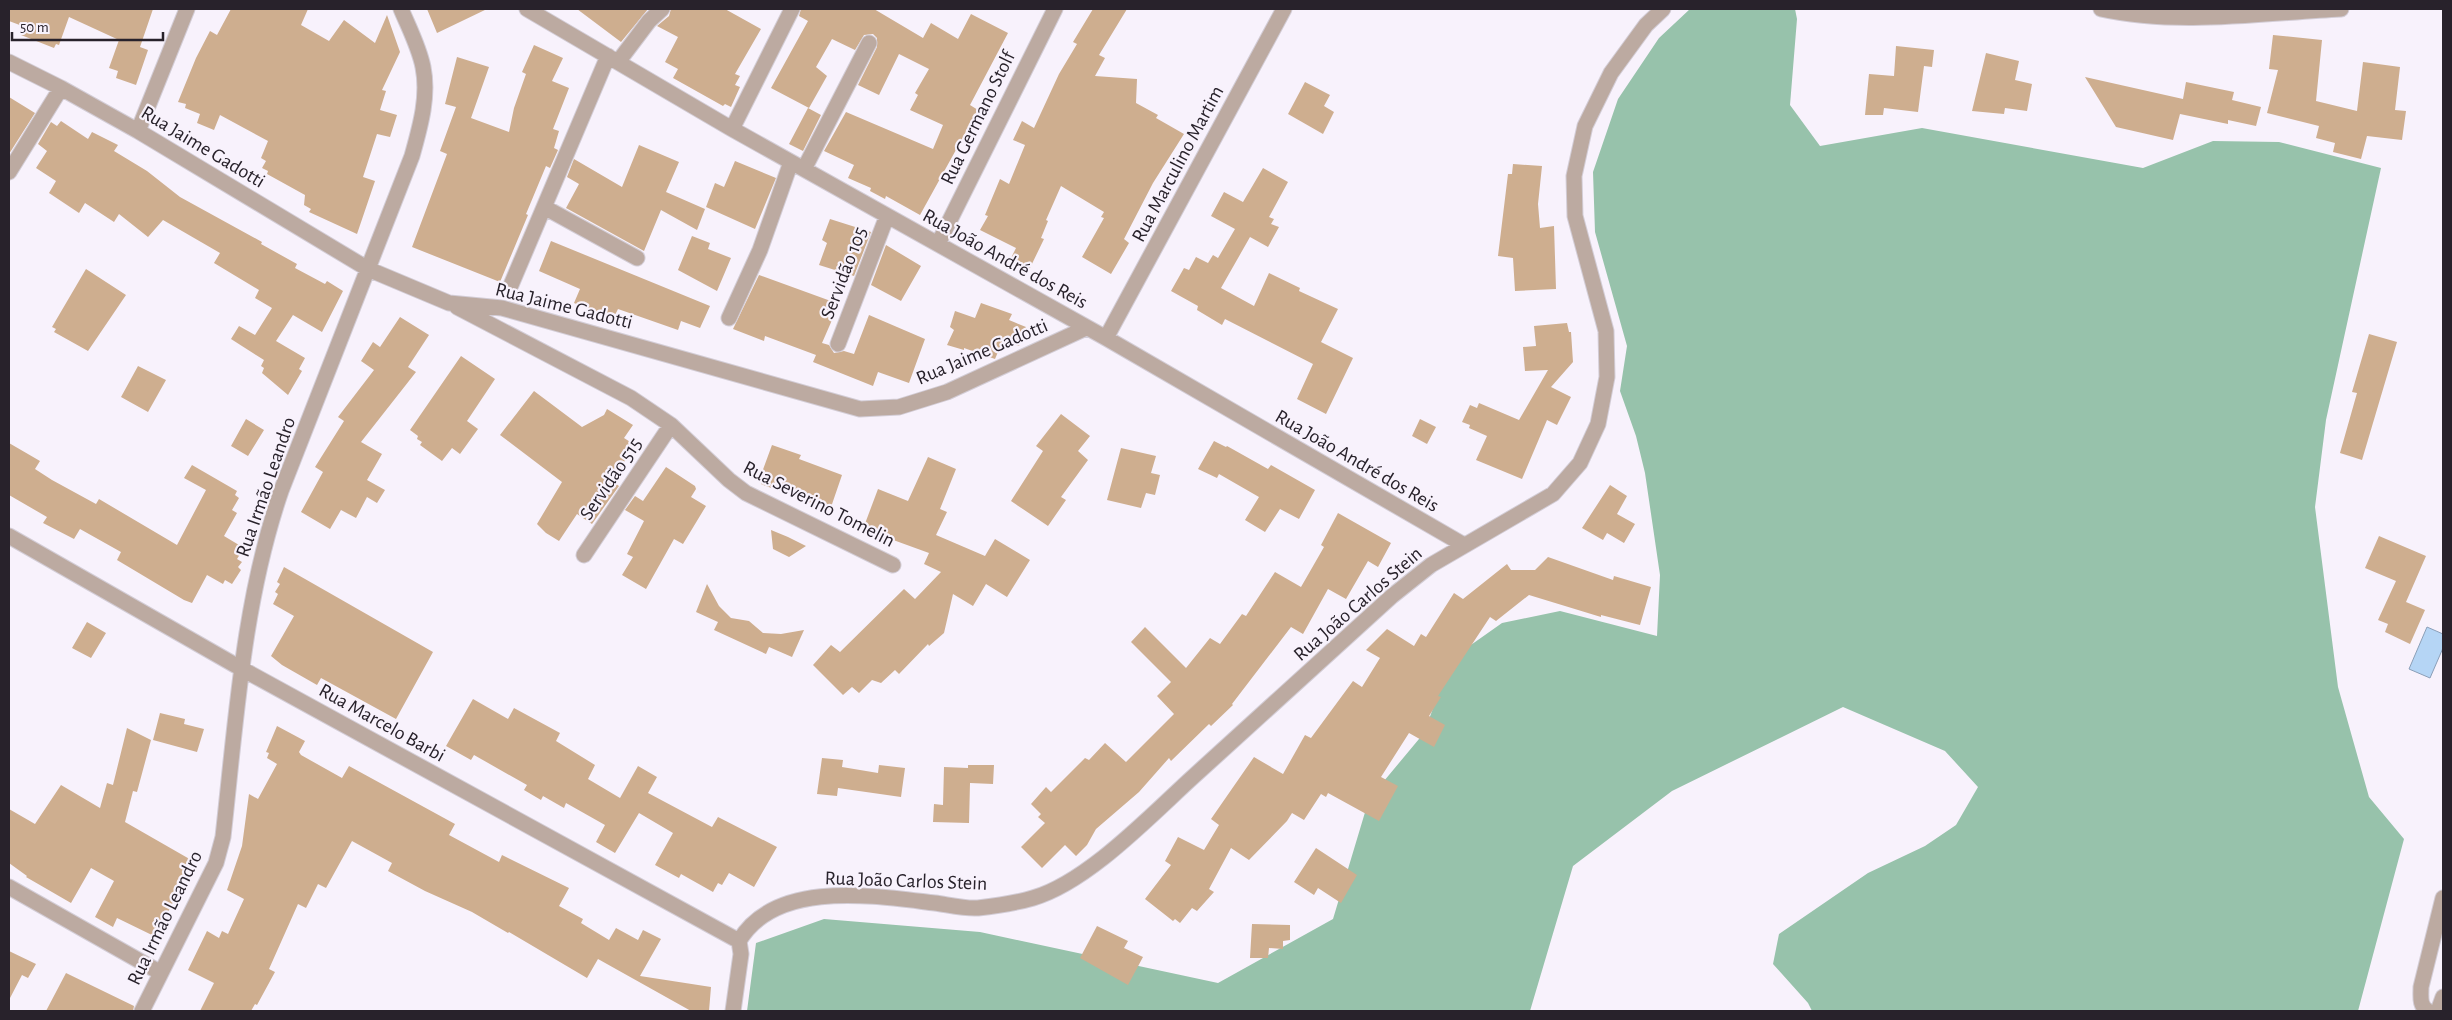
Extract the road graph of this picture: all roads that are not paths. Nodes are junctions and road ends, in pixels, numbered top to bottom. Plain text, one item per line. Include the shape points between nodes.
1 (187, 9) edge
2 (401, 9) edge
3 (527, 9) edge
4 (662, 9) edge
5 (792, 9) edge
6 (1055, 9) edge
7 (1284, 9) edge
8 (1663, 9) edge
9 (2101, 9) edge
10 (2340, 9) edge
11 (868, 43) dead end
12 (613, 59) junction
13 (9, 62) edge
14 (60, 88) junction
15 (732, 129) junction
16 (138, 131) junction
17 (797, 166) junction
18 (9, 172) edge
19 (544, 207) junction
20 (887, 216) junction
21 (938, 244) junction
22 (637, 258) dead end
23 (368, 269) junction
24 (510, 285) dead end
25 (449, 303) junction
26 (729, 318) dead end
27 (1086, 328) junction
28 (1106, 338) junction
29 (838, 344) dead end
30 (671, 425) junction
31 (9, 536) edge
32 (1464, 546) junction
33 (584, 555) dead end
34 (893, 565) dead end
35 (242, 669) junction
36 (9, 886) edge
37 (2443, 898) edge
38 (739, 941) junction
39 (160, 973) junction
40 (2443, 997) edge
41 (142, 1011) edge
42 (733, 1011) edge
43 (2428, 1011) edge
44 (2438, 1011) edge

1 - 16 street
2 - 23 street, Rua Irmão Leandro via 423,68 422,122
3 - 12 street, Rua João André dos Reis
4 - 12 street
5 - 15 street
6 - 21 street, Rua Germano Stolf
7 - 28 street, Rua Marculino Martim
8 - 32 street, Rua João Carlos Stein via 1646,25 1611,73 1585,126 1574,176 1575,216 1606,331 1607,377 1598,424 1580,463 1553,494
9 - 10 street via 2133,16 2177,17
11 - 17 street
12 - 15 street, Rua João André dos Reis
12 - 19 street
13 - 14 street, Rua Jaime Gadotti
14 - 16 street, Rua Jaime Gadotti
14 - 18 street
15 - 17 street, Rua João André dos Reis
16 - 23 street, Rua Jaime Gadotti
17 - 20 street, Rua João André dos Reis
17 - 26 street
19 - 22 street
19 - 24 street
20 - 21 street, Rua João André dos Reis
20 - 29 street, Servidão 105
21 - 27 street, Rua João André dos Reis
23 - 25 street, Rua Jaime Gadotti
23 - 35 street, Rua Irmão Leandro via 267,533
25 - 27 street, Rua Jaime Gadotti via 502,308 860,409 899,407 947,392
25 - 30 street, Rua Severino Tomelin via 630,398
27 - 28 street, Rua João André dos Reis
28 - 32 street, Rua João André dos Reis
30 - 33 street, Servidão 515
30 - 34 street, Rua Severino Tomelin via 746,493
31 - 35 street, Rua Marcelo Barbi
32 - 38 street, Rua João Carlos Stein via 1431,565 1392,596 1081,876 1033,898 977,908 870,895 816,896 757,918
35 - 38 street, Rua Marcelo Barbi
35 - 39 street, Rua Irmão Leandro via 223,837 216,863
36 - 39 street
37 - 43 street via 2421,987 2420,1001
38 - 42 street
39 - 41 street, Rua Irmão Leandro
40 - 44 street

